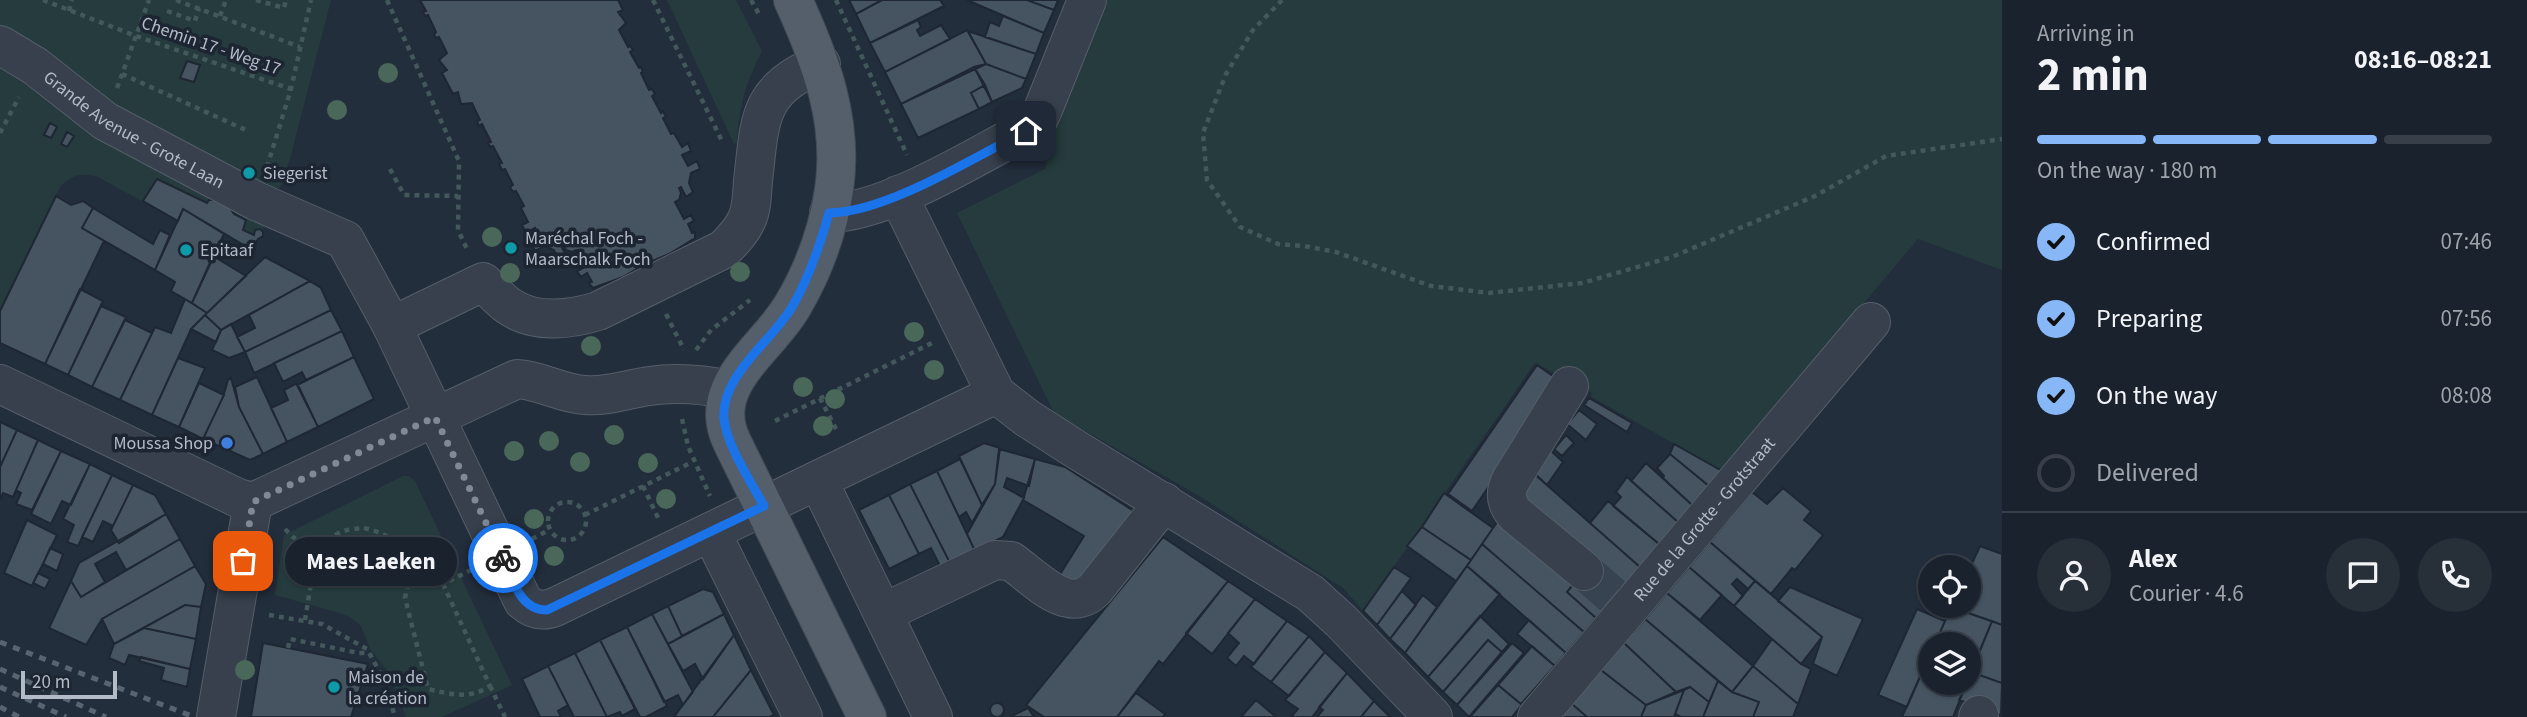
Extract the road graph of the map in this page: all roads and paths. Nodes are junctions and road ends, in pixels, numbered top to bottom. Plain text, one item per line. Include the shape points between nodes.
1 (43, 0) edge
2 (72, 0) edge
3 (149, 0) edge
4 (176, 0) edge
5 (226, 0) edge
6 (256, 0) edge
7 (286, 0) edge
8 (311, 0) edge
9 (387, 0) edge
10 (653, 0) edge
11 (793, 0) edge
12 (836, 0) edge
13 (1087, 0) edge
14 (1282, 0) edge
15 (199, 8) junction
16 (69, 11) junction
17 (167, 11) dead end
18 (220, 16) junction
19 (136, 36) junction
20 (0, 45) edge
21 (300, 47) junction
22 (821, 64) junction
23 (122, 74) junction
24 (291, 89) junction
25 (105, 121) junction
26 (248, 131) dead end
27 (2002, 139) edge
28 (726, 150) dead end
29 (390, 169) dead end
30 (909, 190) junction
31 (458, 196) junction
32 (263, 205) junction
33 (829, 213) junction
34 (483, 282) junction
35 (1871, 322) dead end
36 (392, 326) junction
37 (940, 338) dead end
38 (0, 384) edge
39 (1569, 386) dead end
40 (729, 390) junction
41 (996, 394) junction
42 (820, 398) junction
43 (435, 417) junction
44 (775, 421) dead end
45 (841, 440) dead end
46 (690, 463) dead end
47 (818, 480) junction
48 (643, 486) junction
49 (253, 502) junction
50 (1164, 502) junction
51 (764, 506) junction
52 (585, 515) junction
53 (283, 526) dead end
54 (664, 529) dead end
55 (711, 532) junction
56 (318, 541) junction
57 (328, 546) junction
58 (480, 565) dead end
59 (1584, 571) tunnel mouth
60 (409, 580) junction
61 (443, 584) junction
62 (883, 613) junction
63 (265, 614) dead end
64 (305, 620) junction
65 (289, 648) dead end
66 (367, 649) junction
67 (490, 686) junction
68 (217, 711) edge
69 (395, 717) edge
70 (505, 717) edge
71 (803, 717) edge
72 (867, 717) edge
73 (933, 717) edge
74 (1433, 717) edge
75 (1537, 717) edge

1 - 16 path, Chemin 17 - Weg 17
2 - 16 path
3 - 19 path
4 - 15 path
5 - 18 path
6 - 7 path via 284,8
8 - 21 path
9 - 31 path via 459,161
10 - 28 path
11 - 22 main road
12 - 30 path
13 - 30 street via 1038,120 1026,131
14 - 27 path via 1253,30 1226,74 1203,133 1207,180 1240,227 1278,244 1336,252 1431,286 1489,293 1583,283 1672,257 1815,196 1886,156
15 - 17 path via 195,21
15 - 18 path
16 - 19 path, Chemin 17 - Weg 17
18 - 21 path
19 - 23 path
19 - 24 path, Chemin 17 - Weg 17
20 - 25 street, Grande Avenue - Grote Laan via 35,66
21 - 24 path
22 - 33 main road via 836,142
22 - 34 street via 790,78 766,107 759,127 747,218 724,249 580,317 558,319 512,309
23 - 25 path
23 - 26 path
24 - 32 path
25 - 32 street, Grande Avenue - Grote Laan
29 - 31 path via 404,195
30 - 33 street via 861,210
30 - 41 street
31 - 34 path via 458,230
32 - 36 street, Grande Avenue - Grote Laan via 345,240
33 - 40 main road via 793,305
34 - 36 street
35 - 75 street, Rue de la Grotte - Grotstraat via 1621,603
36 - 43 street, Grande Avenue - Grote Laan
37 - 42 path
38 - 49 street
39 - 59 street via 1506,494 1515,514
40 - 43 street via 674,383 587,396 517,379
40 - 51 main road via 724,408 727,433
41 - 47 street
41 - 50 street
42 - 44 path
42 - 45 path
43 - 49 street
43 - 55 street, Grande Avenue - Grote Laan via 523,601 538,610 555,607
46 - 48 path
47 - 51 street
47 - 62 street
48 - 52 path
48 - 54 path
49 - 68 street
50 - 62 street via 1083,599 1068,600 1003,559
50 - 74 street via 1310,593
51 - 55 street
51 - 72 main road
52 - 52 path via 578,504 565,501 553,506 547,524 553,535 571,540 582,533
53 - 56 path via 294,538
55 - 71 street
56 - 57 path
56 - 64 path
57 - 60 path via 332,565 351,578
57 - 60 path via 348,529 377,531 406,556
58 - 61 path
60 - 61 path
60 - 67 path via 405,598 428,689 456,696
61 - 67 path
62 - 73 street
63 - 64 path
64 - 66 path via 322,624
65 - 66 path via 290,639 359,653
66 - 69 path via 384,680
67 - 70 path

